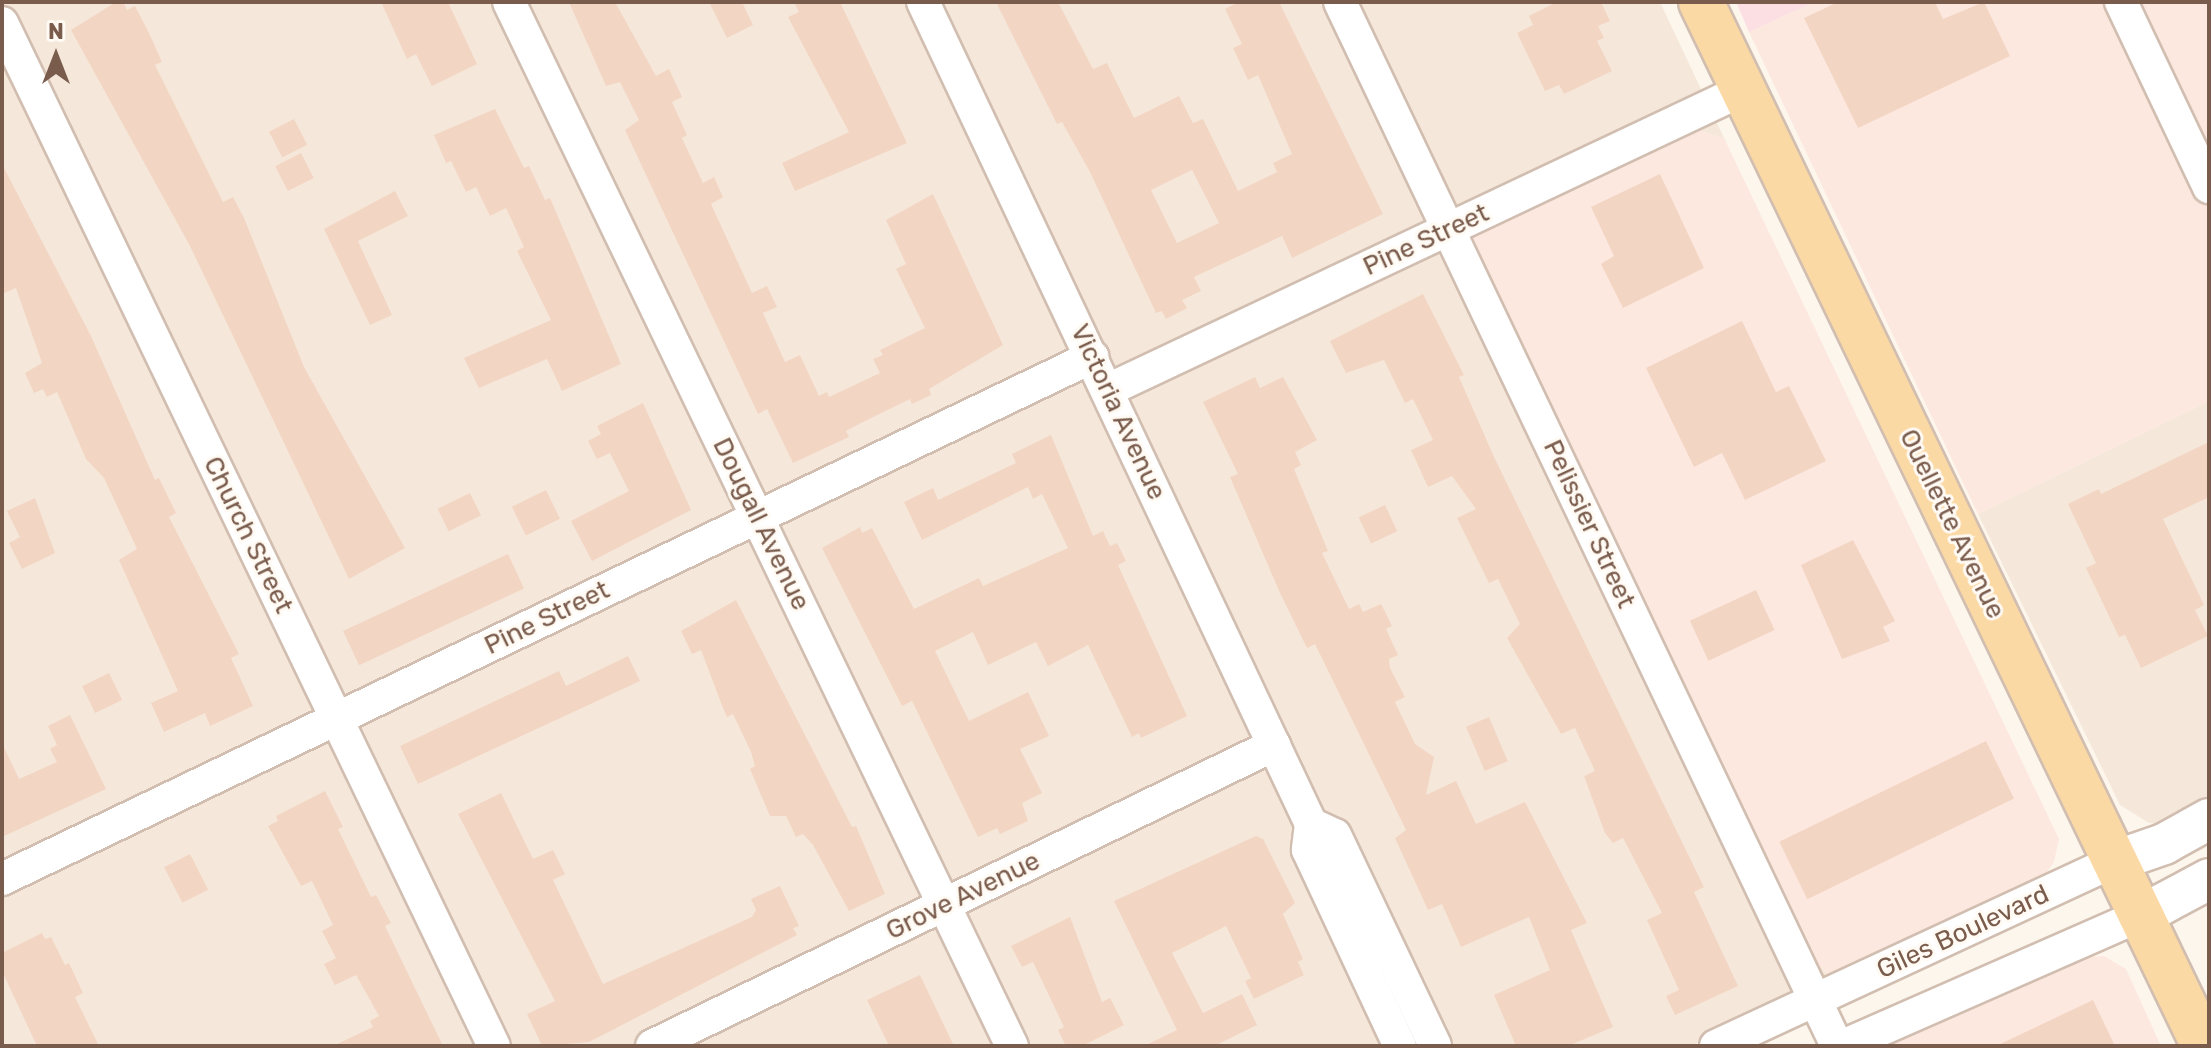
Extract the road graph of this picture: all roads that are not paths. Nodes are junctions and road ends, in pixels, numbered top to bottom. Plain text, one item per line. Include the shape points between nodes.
1 (509, 2) edge
2 (923, 2) edge
3 (1340, 2) edge
4 (1701, 2) edge
5 (2121, 2) edge
6 (2, 23) edge
7 (1743, 90) junction
8 (2209, 187) edge
9 (1448, 230) junction
10 (1092, 357) junction
11 (1108, 390) junction
12 (758, 517) junction
13 (337, 719) junction
14 (1274, 745) junction
15 (2209, 819) edge
16 (1311, 824) junction
17 (2115, 861) junction
18 (2, 879) edge
19 (2209, 879) edge
20 (945, 905) junction
21 (2142, 915) junction
22 (1815, 1000) junction
23 (494, 1046) edge
24 (652, 1046) edge
25 (1012, 1046) edge
26 (1400, 1046) edge
27 (1435, 1046) edge
28 (1716, 1046) edge
29 (1837, 1046) edge
30 (1843, 1046) edge
31 (2204, 1046) edge

1 - 12 street, Dougall Avenue
2 - 10 street, Victoria Avenue
3 - 9 street, Pelissier Street
4 - 7 main road, Ouellette Avenue
5 - 8 street
6 - 13 street, Church Street
7 - 9 street, Pine Street
7 - 17 main road, Ouellette Avenue
9 - 11 street, Pine Street
9 - 22 street, Pelissier Street
10 - 11 street, Victoria Avenue
10 - 12 street, Pine Street
11 - 14 street, Victoria Avenue
12 - 13 street, Pine Street
12 - 20 street, Dougall Avenue
13 - 18 street, Pine Street
13 - 23 street, Church Street
14 - 16 street, Victoria Avenue
14 - 20 street, Grove Avenue
15 - 17 street, Giles Boulevard via 2164,844
16 - 26 street, Victoria Avenue via 1308,850
16 - 27 street, Victoria Avenue via 1335,835
17 - 21 main road, Ouellette Avenue
17 - 22 street, Giles Boulevard
19 - 21 street, Giles Boulevard
20 - 24 street, Grove Avenue
20 - 25 street, Dougall Avenue
21 - 30 street, Giles Boulevard
21 - 31 main road, Ouellette Avenue
22 - 28 street, Giles Boulevard
22 - 29 street, Pelissier Street

